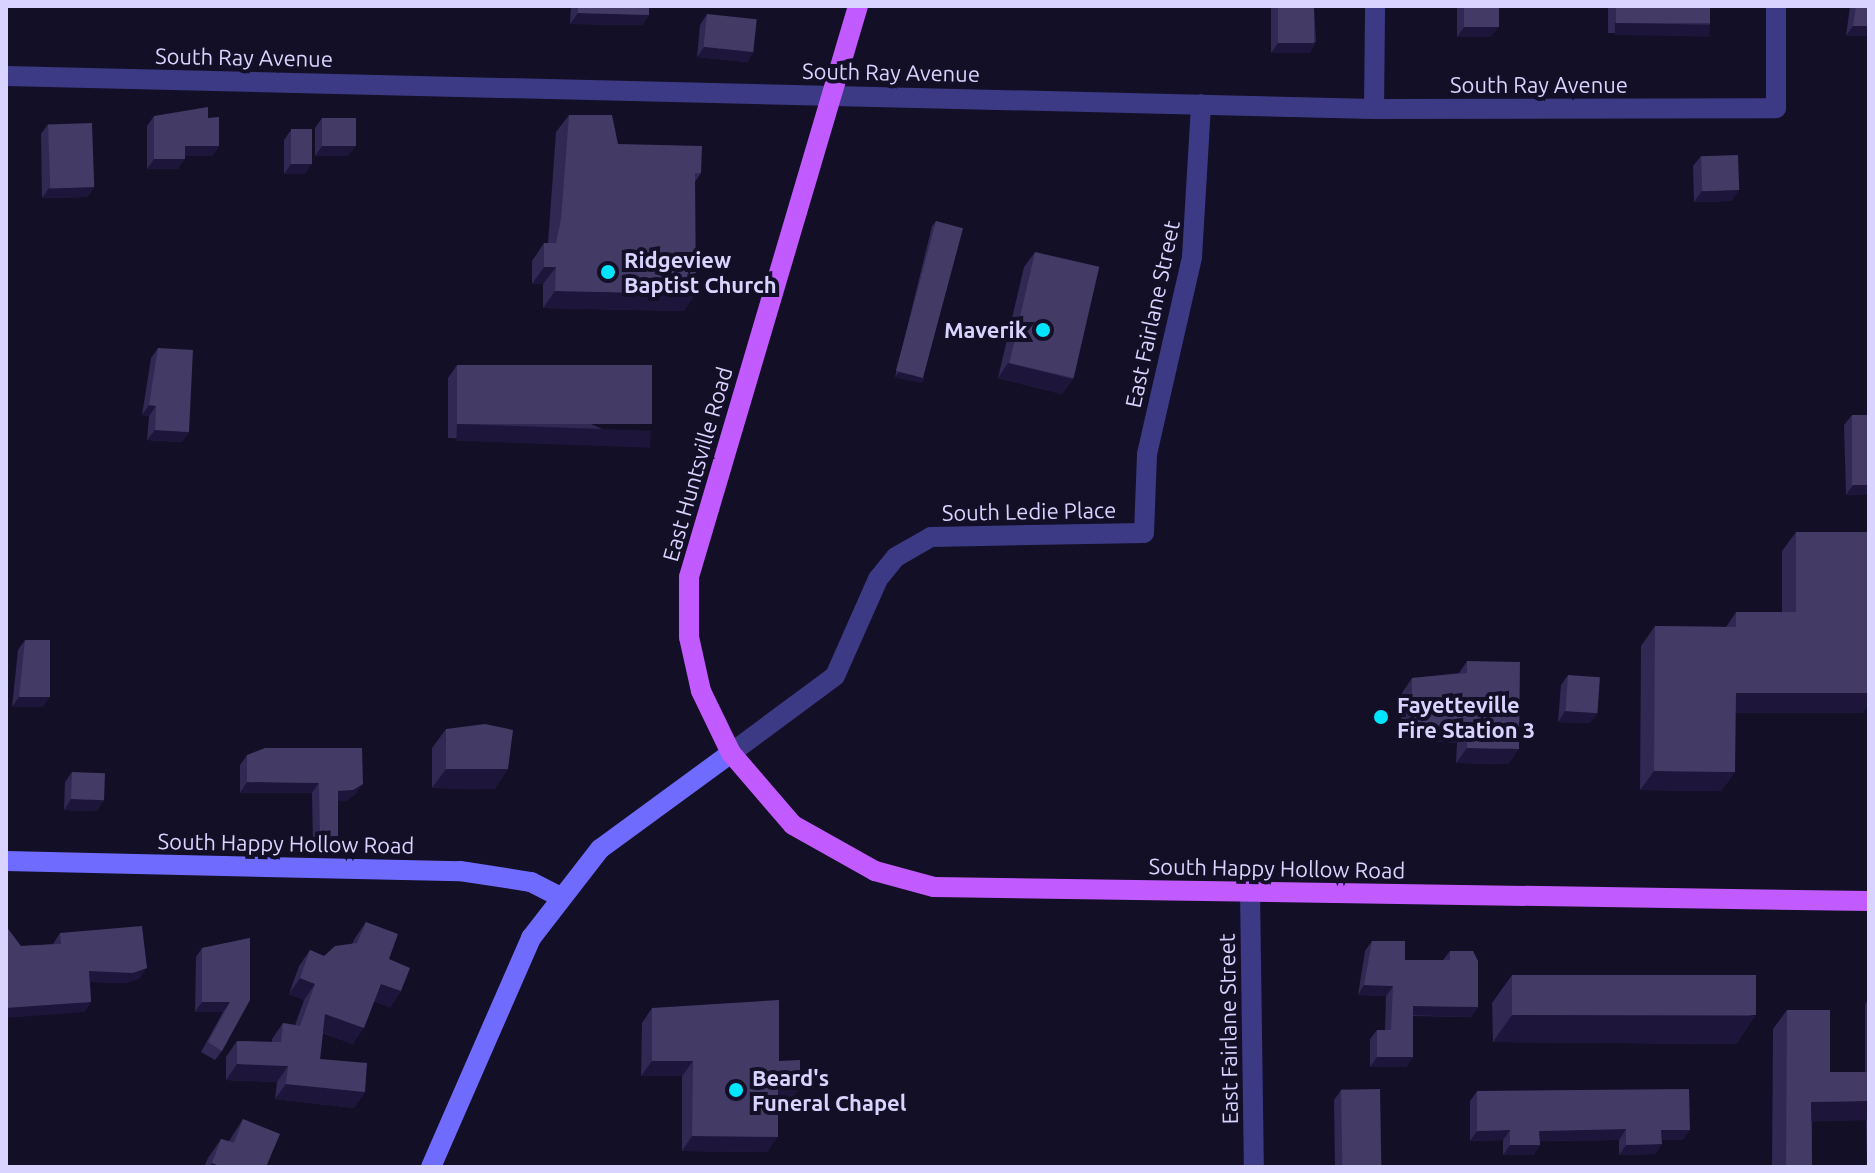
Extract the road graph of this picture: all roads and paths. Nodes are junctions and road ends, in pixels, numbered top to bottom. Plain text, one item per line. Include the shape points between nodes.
1 (858, 6) edge
2 (1375, 6) edge
3 (1776, 6) edge
4 (6, 76) edge
5 (838, 94) junction
6 (1201, 104) junction
7 (1374, 109) junction
8 (1144, 533) joint
9 (731, 753) junction
10 (6, 861) edge
11 (1250, 891) junction
12 (560, 897) junction
13 (1869, 901) edge
14 (431, 1167) edge
15 (1254, 1167) edge

1 - 5 main road, East Huntsville Road
2 - 7 street
3 - 7 street, South Ray Avenue via 1776,108
4 - 5 street, South Ray Avenue
5 - 6 street, South Ray Avenue
5 - 9 main road, East Huntsville Road via 704,509 689,577 689,637 701,691
6 - 7 street, South Ray Avenue
6 - 8 street, East Fairlane Street via 1194,243 1147,454
8 - 9 street, South Ledie Place via 931,537 896,557 878,579 835,676
9 - 11 main road, South Happy Hollow Road via 793,825 831,851 934,887
9 - 12 street via 654,803 600,849
10 - 12 street, South Happy Hollow Road via 460,871 518,879
11 - 13 main road, South Happy Hollow Road
11 - 15 street, East Fairlane Street
12 - 14 street via 503,990

